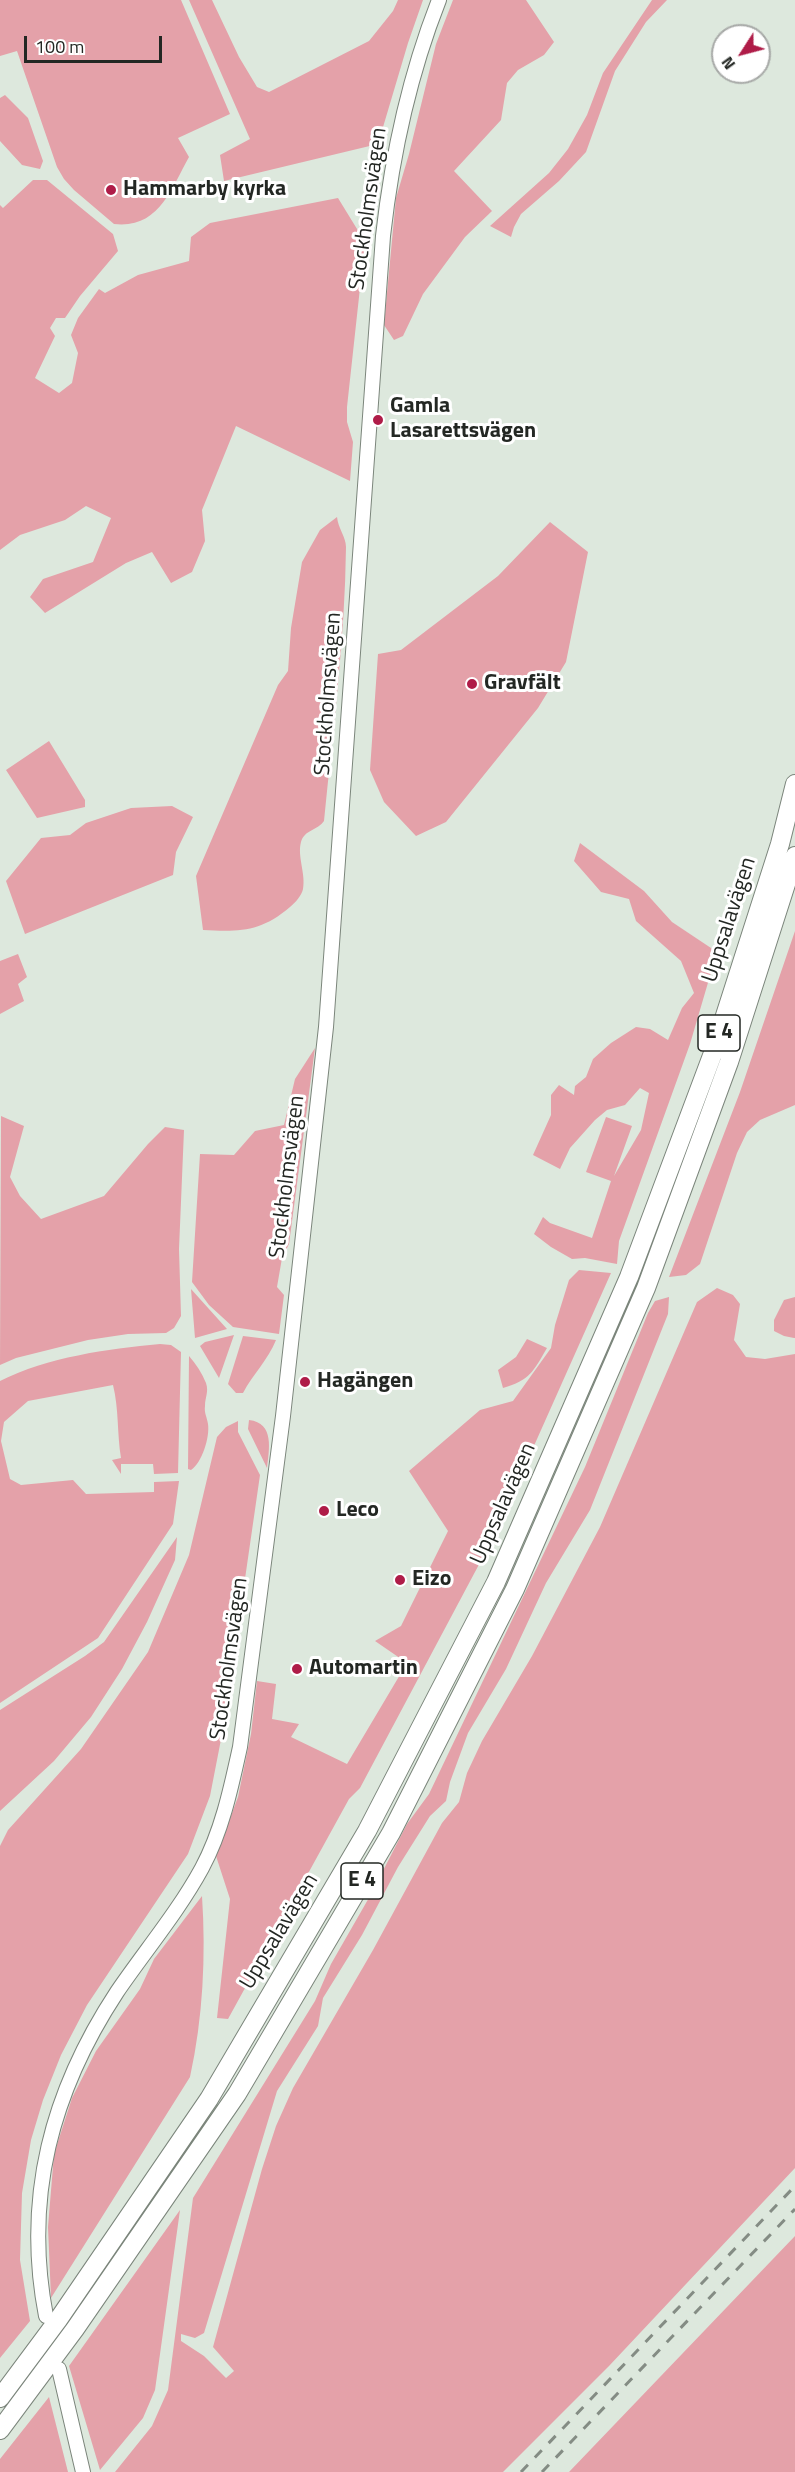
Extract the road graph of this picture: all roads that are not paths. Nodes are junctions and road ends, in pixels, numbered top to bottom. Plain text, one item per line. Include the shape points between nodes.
1 (439, 0) edge
2 (795, 784) edge
3 (795, 856) edge
4 (46, 2316) dead end
5 (59, 2369) dead end
6 (0, 2398) edge
7 (0, 2430) edge
8 (83, 2472) edge

1 - 4 street, Stockholmsvägen via 407,98 387,199 326,1027 283,1416 240,1747 217,1836 202,1869 117,1992 86,2042 68,2081 45,2160 40,2201 39,2283
2 - 6 highway, Uppsalavägen / E 4 via 780,844 713,1053 629,1277 496,1582 367,1831 209,2099
3 - 7 highway, Uppsalavägen / E 4 via 729,1062 646,1288 516,1589 391,1833 237,2094 75,2329
5 - 8 street

